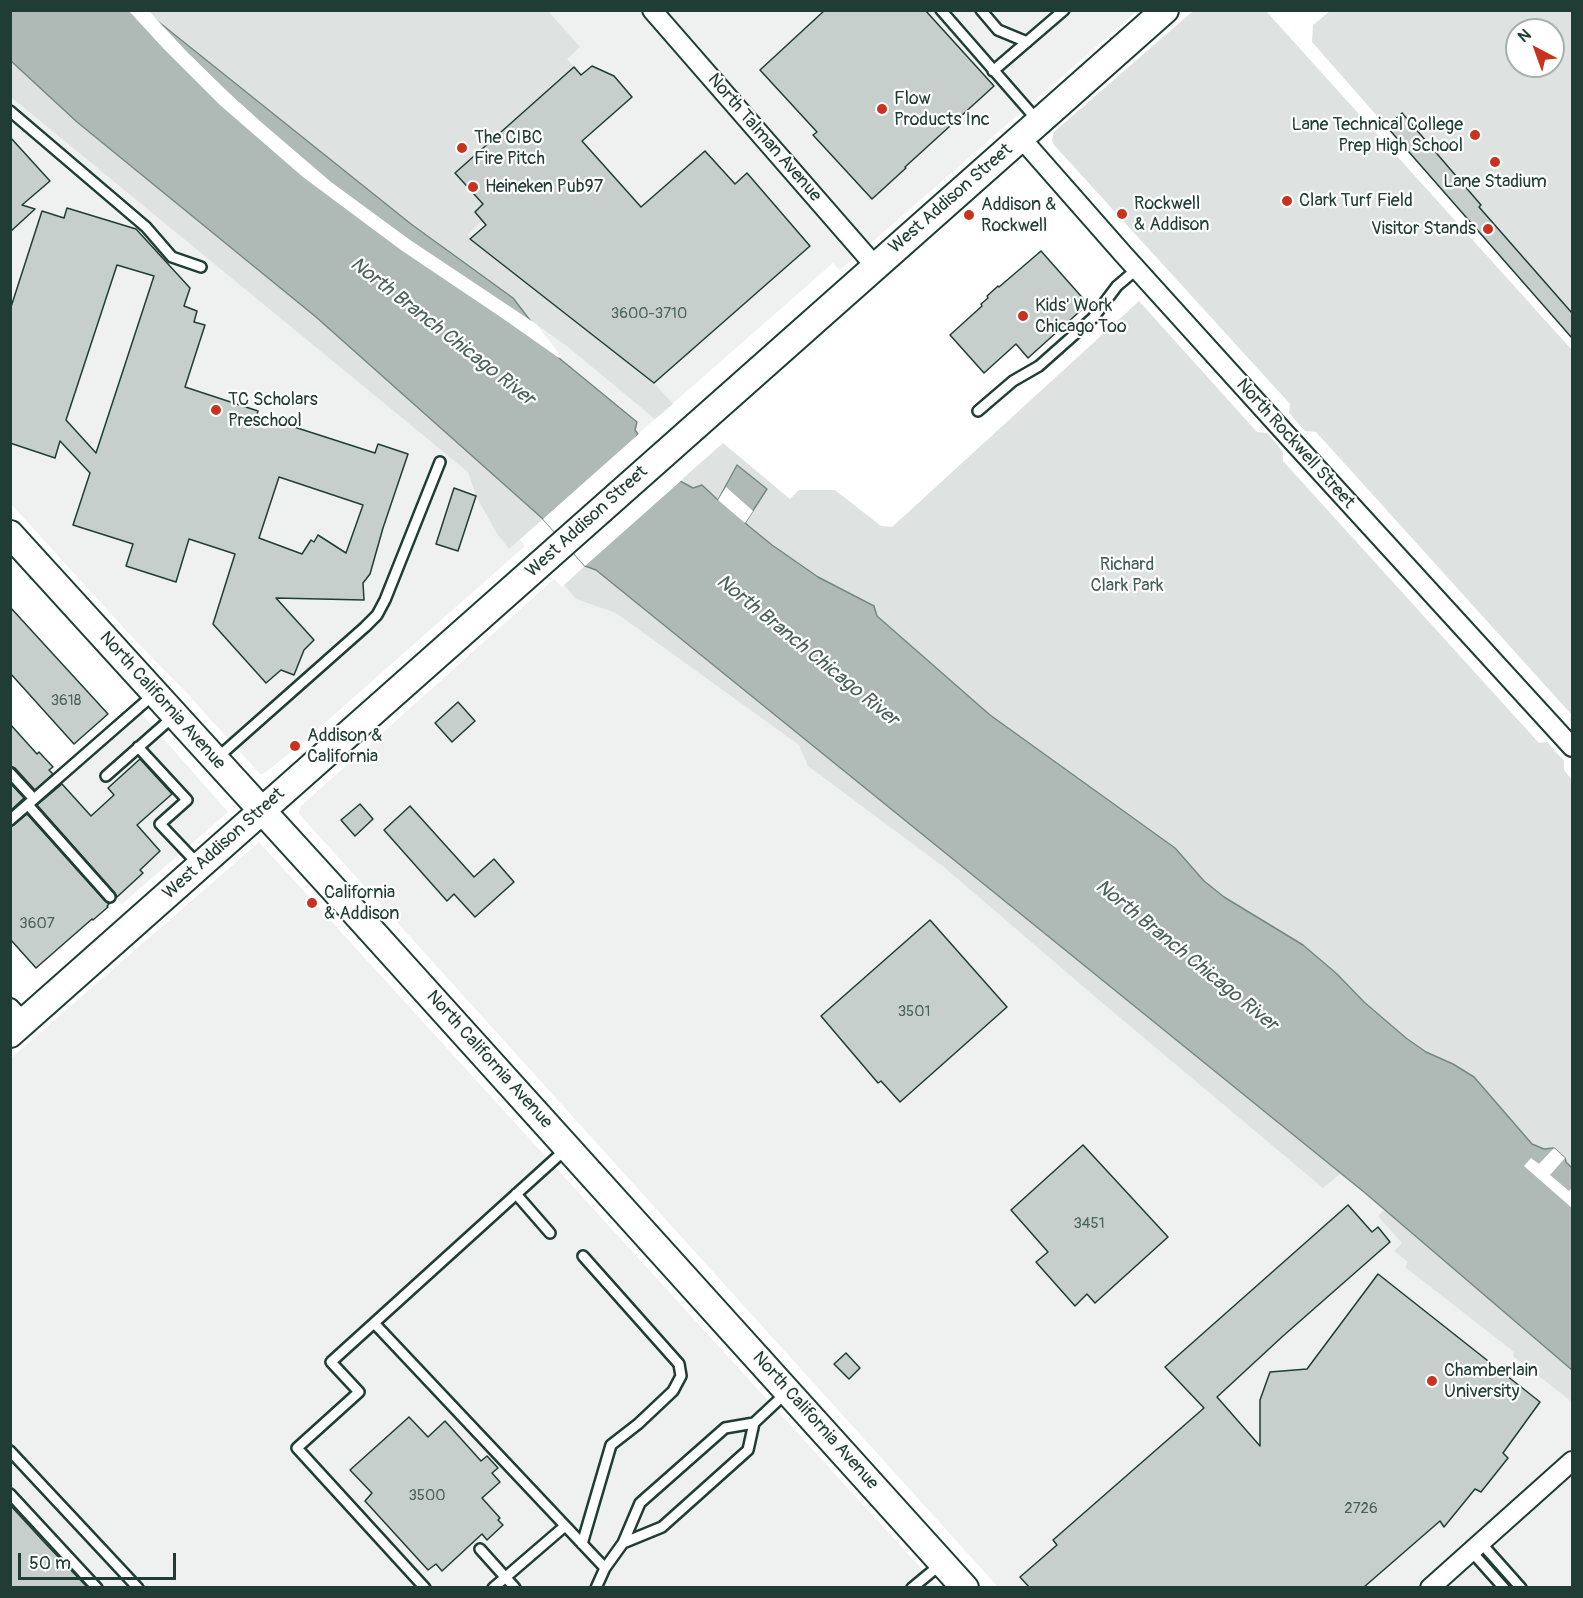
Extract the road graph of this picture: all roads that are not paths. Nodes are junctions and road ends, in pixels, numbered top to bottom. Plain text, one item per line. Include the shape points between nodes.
1 (652, 10) edge
2 (941, 10) edge
3 (981, 10) edge
4 (1064, 10) edge
5 (1165, 10) edge
6 (1027, 42) junction
7 (993, 71) junction
8 (10, 111) edge
9 (1030, 130) junction
10 (875, 266) junction
11 (201, 267) dead end
12 (1137, 269) junction
13 (978, 411) dead end
14 (440, 462) dead end
15 (10, 534) edge
16 (155, 693) junction
17 (175, 715) junction
18 (138, 747) junction
19 (1572, 747) edge
20 (216, 760) junction
21 (10, 773) edge
22 (106, 776) dead end
23 (31, 802) junction
24 (262, 811) junction
25 (10, 820) edge
26 (200, 866) junction
27 (110, 897) dead end
28 (15, 1021) edge
29 (568, 1148) junction
30 (516, 1194) junction
31 (550, 1233) dead end
32 (583, 1256) dead end
33 (374, 1323) junction
34 (788, 1391) junction
35 (754, 1423) junction
36 (10, 1451) edge
37 (1572, 1461) edge
38 (10, 1494) edge
39 (565, 1526) junction
40 (623, 1543) junction
41 (582, 1544) junction
42 (1476, 1547) junction
43 (480, 1549) dead end
44 (943, 1563) junction
45 (605, 1568) junction
46 (506, 1577) junction
47 (97, 1587) edge
48 (138, 1587) edge
49 (425, 1587) edge
50 (493, 1587) edge
51 (515, 1587) edge
52 (596, 1587) edge
53 (912, 1587) edge
54 (965, 1587) edge
55 (1430, 1587) edge
56 (1504, 1587) edge
57 (1521, 1587) edge

1 - 10 street, North Talman Avenue
2 - 7 lane
3 - 6 lane via 998,30
4 - 6 lane
5 - 9 main road, West Addison Street
6 - 7 lane
7 - 9 lane
8 - 11 lane via 146,227 172,257
9 - 10 main road, West Addison Street
9 - 12 street, North Rockwell Street
10 - 24 main road, West Addison Street
12 - 13 lane via 1116,286 1093,318 1039,366 1013,381
12 - 19 street, North Rockwell Street
14 - 20 lane via 377,615
15 - 16 main road, North California Avenue
16 - 17 main road, North California Avenue
16 - 23 lane
17 - 18 lane
17 - 20 main road, North California Avenue
18 - 22 lane
18 - 26 lane via 187,800 160,824
20 - 24 main road, North California Avenue
21 - 23 lane
23 - 25 lane
23 - 27 lane
24 - 26 main road, West Addison Street
24 - 29 main road, North California Avenue
26 - 28 main road, West Addison Street
29 - 30 lane
29 - 34 main road, North California Avenue
30 - 31 lane
30 - 33 lane
32 - 41 lane via 680,1364 681,1376 673,1391 611,1445
33 - 39 lane
33 - 49 lane via 331,1362 359,1392 297,1448
34 - 35 lane
34 - 44 main road, North California Avenue
35 - 40 lane via 748,1450 662,1527
35 - 40 lane via 725,1428 640,1503
36 - 48 lane
37 - 42 street
38 - 47 lane
39 - 41 lane
39 - 46 lane
40 - 45 lane
41 - 45 lane
42 - 55 street
42 - 56 lane
42 - 57 lane
43 - 46 lane
44 - 53 lane
44 - 54 main road, North California Avenue
45 - 52 lane
46 - 50 lane
46 - 51 lane

